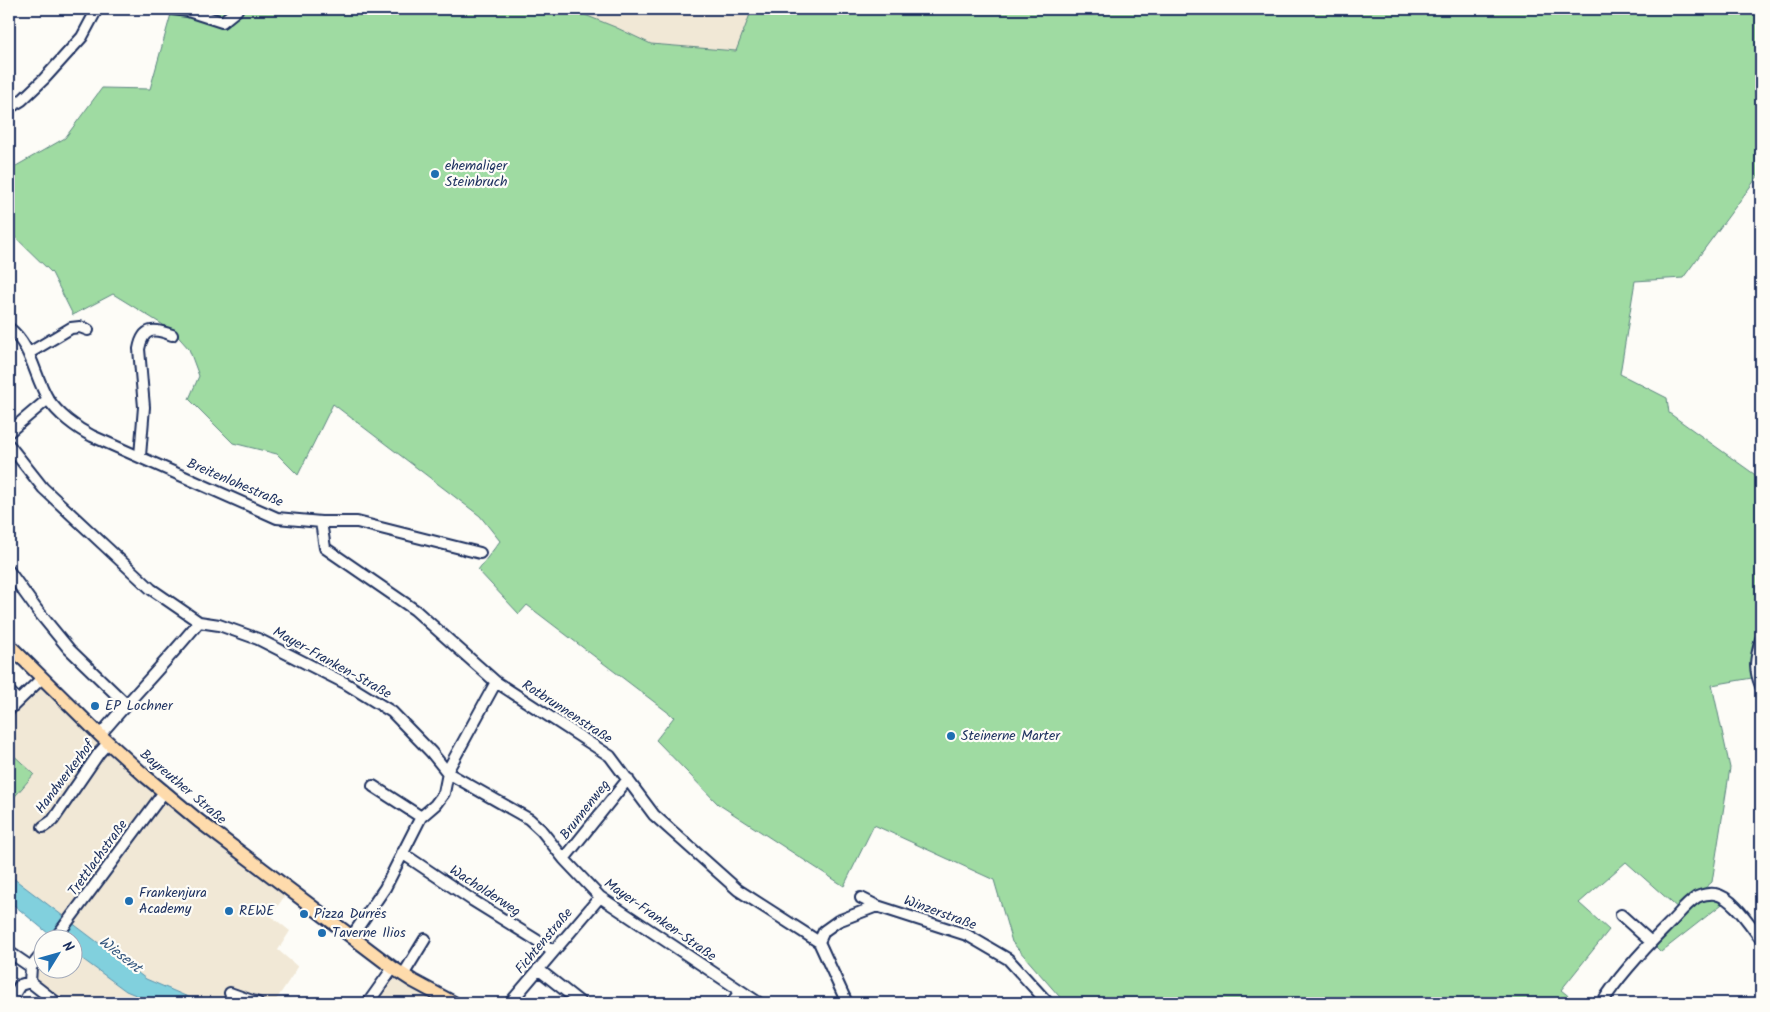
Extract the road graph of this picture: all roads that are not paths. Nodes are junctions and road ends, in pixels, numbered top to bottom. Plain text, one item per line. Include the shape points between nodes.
1 (97, 9) edge
2 (172, 9) edge
3 (237, 10) dead end
4 (9, 108) edge
5 (9, 328) edge
6 (88, 330) dead end
7 (172, 334) dead end
8 (29, 353) junction
9 (48, 399) junction
10 (9, 432) edge
11 (9, 446) edge
12 (140, 456) junction
13 (321, 522) junction
14 (480, 553) dead end
15 (9, 571) edge
16 (199, 622) junction
17 (1761, 640) edge
18 (9, 644) edge
19 (42, 678) junction
20 (496, 682) junction
21 (1761, 686) edge
22 (9, 691) edge
23 (18, 701) junction
24 (126, 704) junction
25 (9, 710) edge
26 (104, 739) junction
27 (448, 773) junction
28 (628, 779) junction
29 (374, 786) dead end
30 (164, 792) junction
31 (421, 817) junction
32 (44, 827) dead end
33 (402, 853) junction
34 (564, 859) junction
35 (600, 897) junction
36 (861, 898) dead end
37 (877, 906) junction
38 (1621, 915) dead end
39 (61, 930) edge
40 (352, 936) junction
41 (1761, 938) edge
42 (425, 939) dead end
43 (819, 942) junction
44 (1651, 942) junction
45 (554, 951) junction
46 (9, 952) edge
47 (31, 967) joint
48 (538, 969) junction
49 (398, 972) junction
50 (30, 982) junction
51 (740, 991) junction
52 (230, 992) dead end
53 (9, 1003) edge
54 (57, 1003) edge
55 (258, 1003) edge
56 (368, 1003) edge
57 (454, 1003) edge
58 (510, 1003) edge
59 (580, 1003) edge
60 (732, 1003) edge
61 (759, 1003) edge
62 (847, 1003) edge
63 (1048, 1003) edge
64 (1602, 1003) edge

1 - 4 street via 82,37 44,79
2 - 3 street via 222,22
5 - 8 street, Breitenlohestraße
6 - 8 street via 71,328
7 - 12 street via 152,330 140,340 138,349 144,407
8 - 9 street, Breitenlohestraße
9 - 10 street
9 - 12 street, Breitenlohestraße via 74,426
11 - 16 street, Mayer-Franken-Straße via 43,488 114,556 151,589
12 - 13 street, Breitenlohestraße via 277,518
13 - 14 street, Breitenlohestraße via 357,522
13 - 20 street, Rotbrunnenstraße via 324,548 415,610
15 - 24 street via 69,649
16 - 24 street, Handwerkerhof
16 - 27 street, Mayer-Franken-Straße via 258,638 375,701 392,712
17 - 21 street via 1755,660
18 - 19 main road, Bayreuther Straße
19 - 23 street
19 - 26 main road, Bayreuther Straße
20 - 27 street
20 - 28 street, Rotbrunnenstraße via 610,756
22 - 23 street
23 - 25 street
24 - 26 street, Handwerkerhof
26 - 30 main road, Bayreuther Straße
26 - 32 street, Handwerkerhof via 99,754 53,820
27 - 31 street via 444,793
27 - 34 street, Mayer-Franken-Straße via 529,818
28 - 34 street, Brunnenweg
28 - 43 street, Rotbrunnenstraße via 654,815 738,890
29 - 31 street
30 - 39 street, Trettlachstraße
30 - 40 main road, Bayreuther Straße
31 - 33 street
33 - 40 street via 385,888
33 - 45 street, Wacholderweg
34 - 35 street, Mayer-Franken-Straße
35 - 45 street, Fichtenstraße
35 - 51 street, Mayer-Franken-Straße
36 - 37 street, Winzerstraße
37 - 43 street via 838,921 824,931
37 - 63 street, Winzerstraße via 967,935 1008,960
38 - 44 street
40 - 49 main road, Bayreuther Straße
41 - 44 street via 1739,910 1724,897 1713,893 1698,896
42 - 49 street
43 - 62 street
44 - 64 street
45 - 48 street, Fichtenstraße
46 - 47 street
47 - 50 street
48 - 58 street, Fichtenstraße
48 - 59 street
49 - 56 street
49 - 57 main road, Bayreuther Straße
50 - 53 street via 20,986
50 - 54 street
51 - 60 street
51 - 61 street, Mayer-Franken-Straße
52 - 55 street

